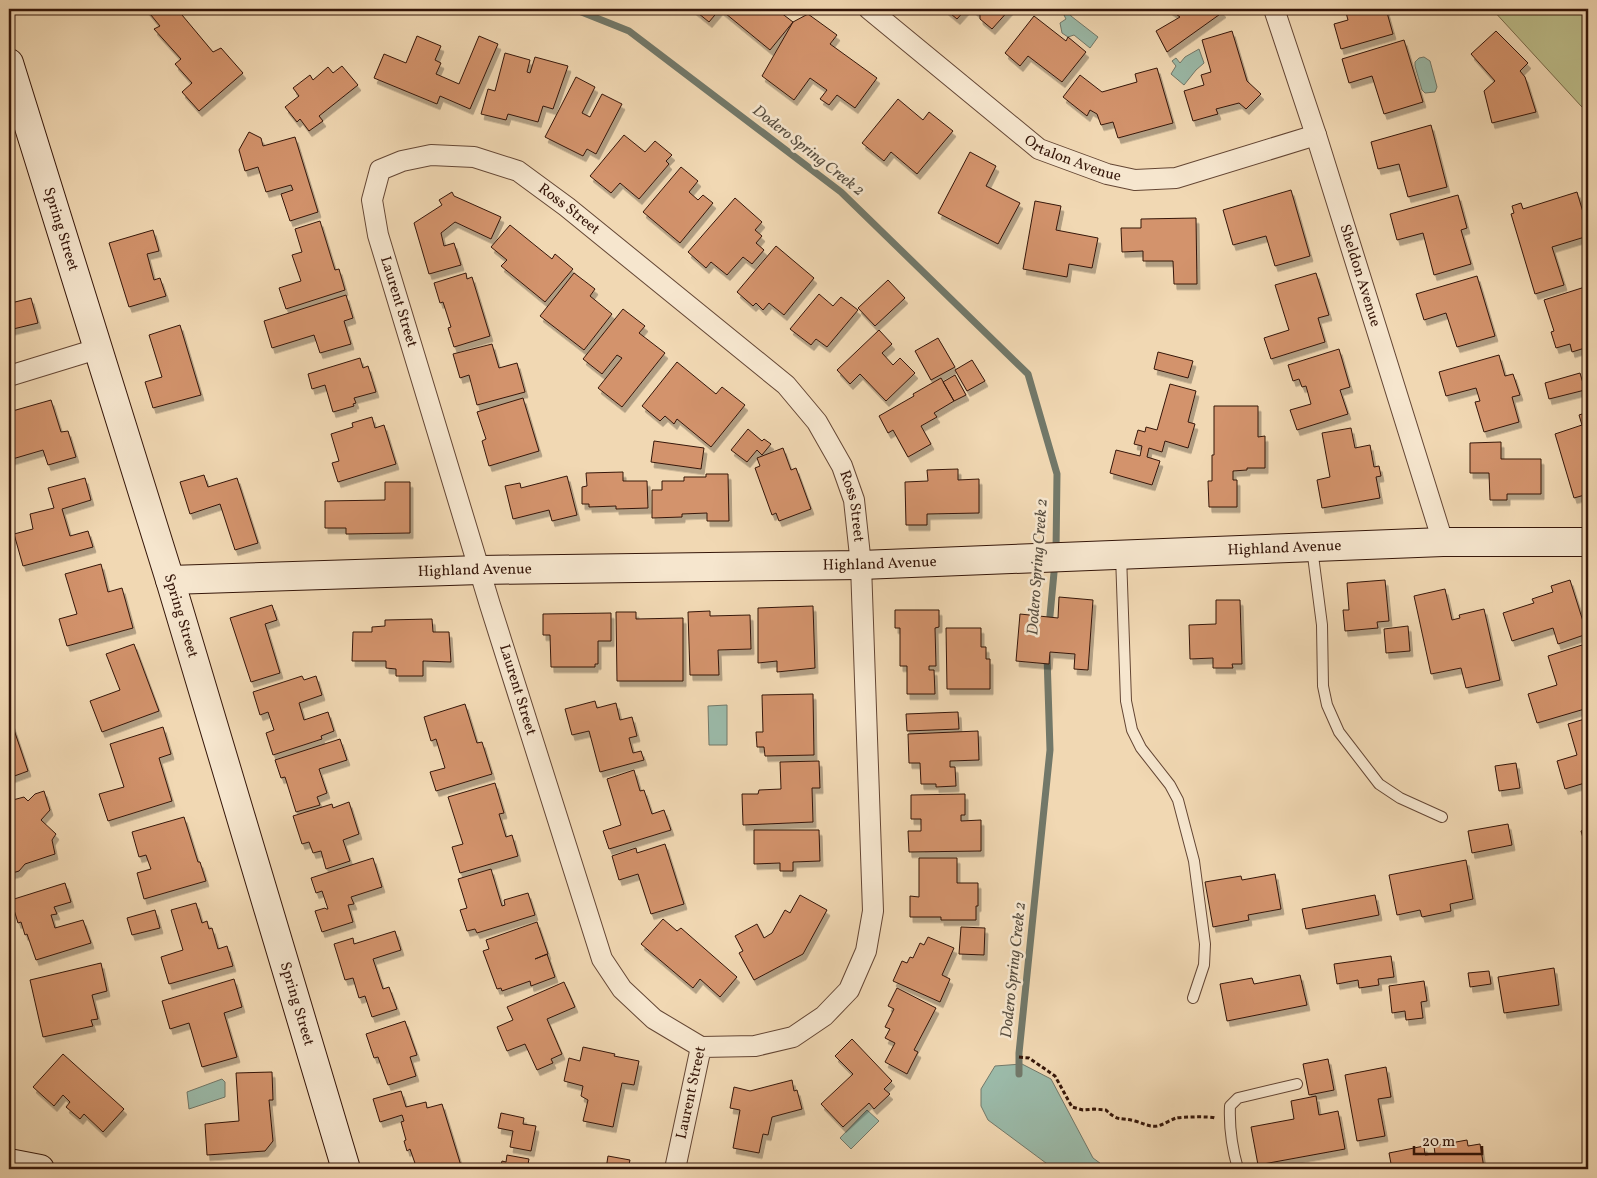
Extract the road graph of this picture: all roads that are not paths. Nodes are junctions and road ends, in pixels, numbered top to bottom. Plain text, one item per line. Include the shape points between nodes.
1 (869, 9) edge
2 (1274, 9) edge
3 (9, 63) edge
4 (1316, 135) junction
5 (380, 170) joint
6 (97, 349) junction
7 (9, 376) edge
8 (1443, 542) junction
9 (1588, 542) edge
10 (1312, 548) junction
11 (1121, 555) junction
12 (861, 565) junction
13 (480, 570) junction
14 (170, 580) junction
15 (1442, 817) dead end
16 (1194, 998) dead end
17 (701, 1046) junction
18 (1297, 1084) dead end
19 (9, 1163) edge
20 (40, 1169) edge
21 (346, 1169) edge
22 (675, 1169) edge
23 (1238, 1169) edge

1 - 4 street, Ortalon Avenue via 1039,149 1107,174 1135,180 1176,178
2 - 4 street, Sheldon Avenue
3 - 6 street, Spring Street
4 - 8 street, Sheldon Avenue
5 - 12 street, Ross Street via 430,155 474,157 518,171 778,379 817,422 842,466 854,500
5 - 13 street, Laurent Street via 372,200 378,235
6 - 7 street
6 - 14 street, Spring Street
8 - 9 street, Highland Avenue
8 - 10 street, Highland Avenue
10 - 11 street, Highland Avenue
10 - 15 lane via 1322,625 1323,686 1339,732 1379,784 1400,798
11 - 12 street, Highland Avenue
11 - 16 lane via 1126,702 1132,730 1178,800 1194,860 1205,944 1204,965
12 - 13 street, Highland Avenue
12 - 17 street, Ross Street via 873,911 866,951 849,990 824,1016 793,1038 755,1046
13 - 14 street, Highland Avenue
13 - 17 street, Laurent Street via 602,959 622,989 654,1019
14 - 21 street, Spring Street
17 - 22 street, Laurent Street
18 - 23 lane via 1238,1098 1230,1106 1229,1123
19 - 20 street

